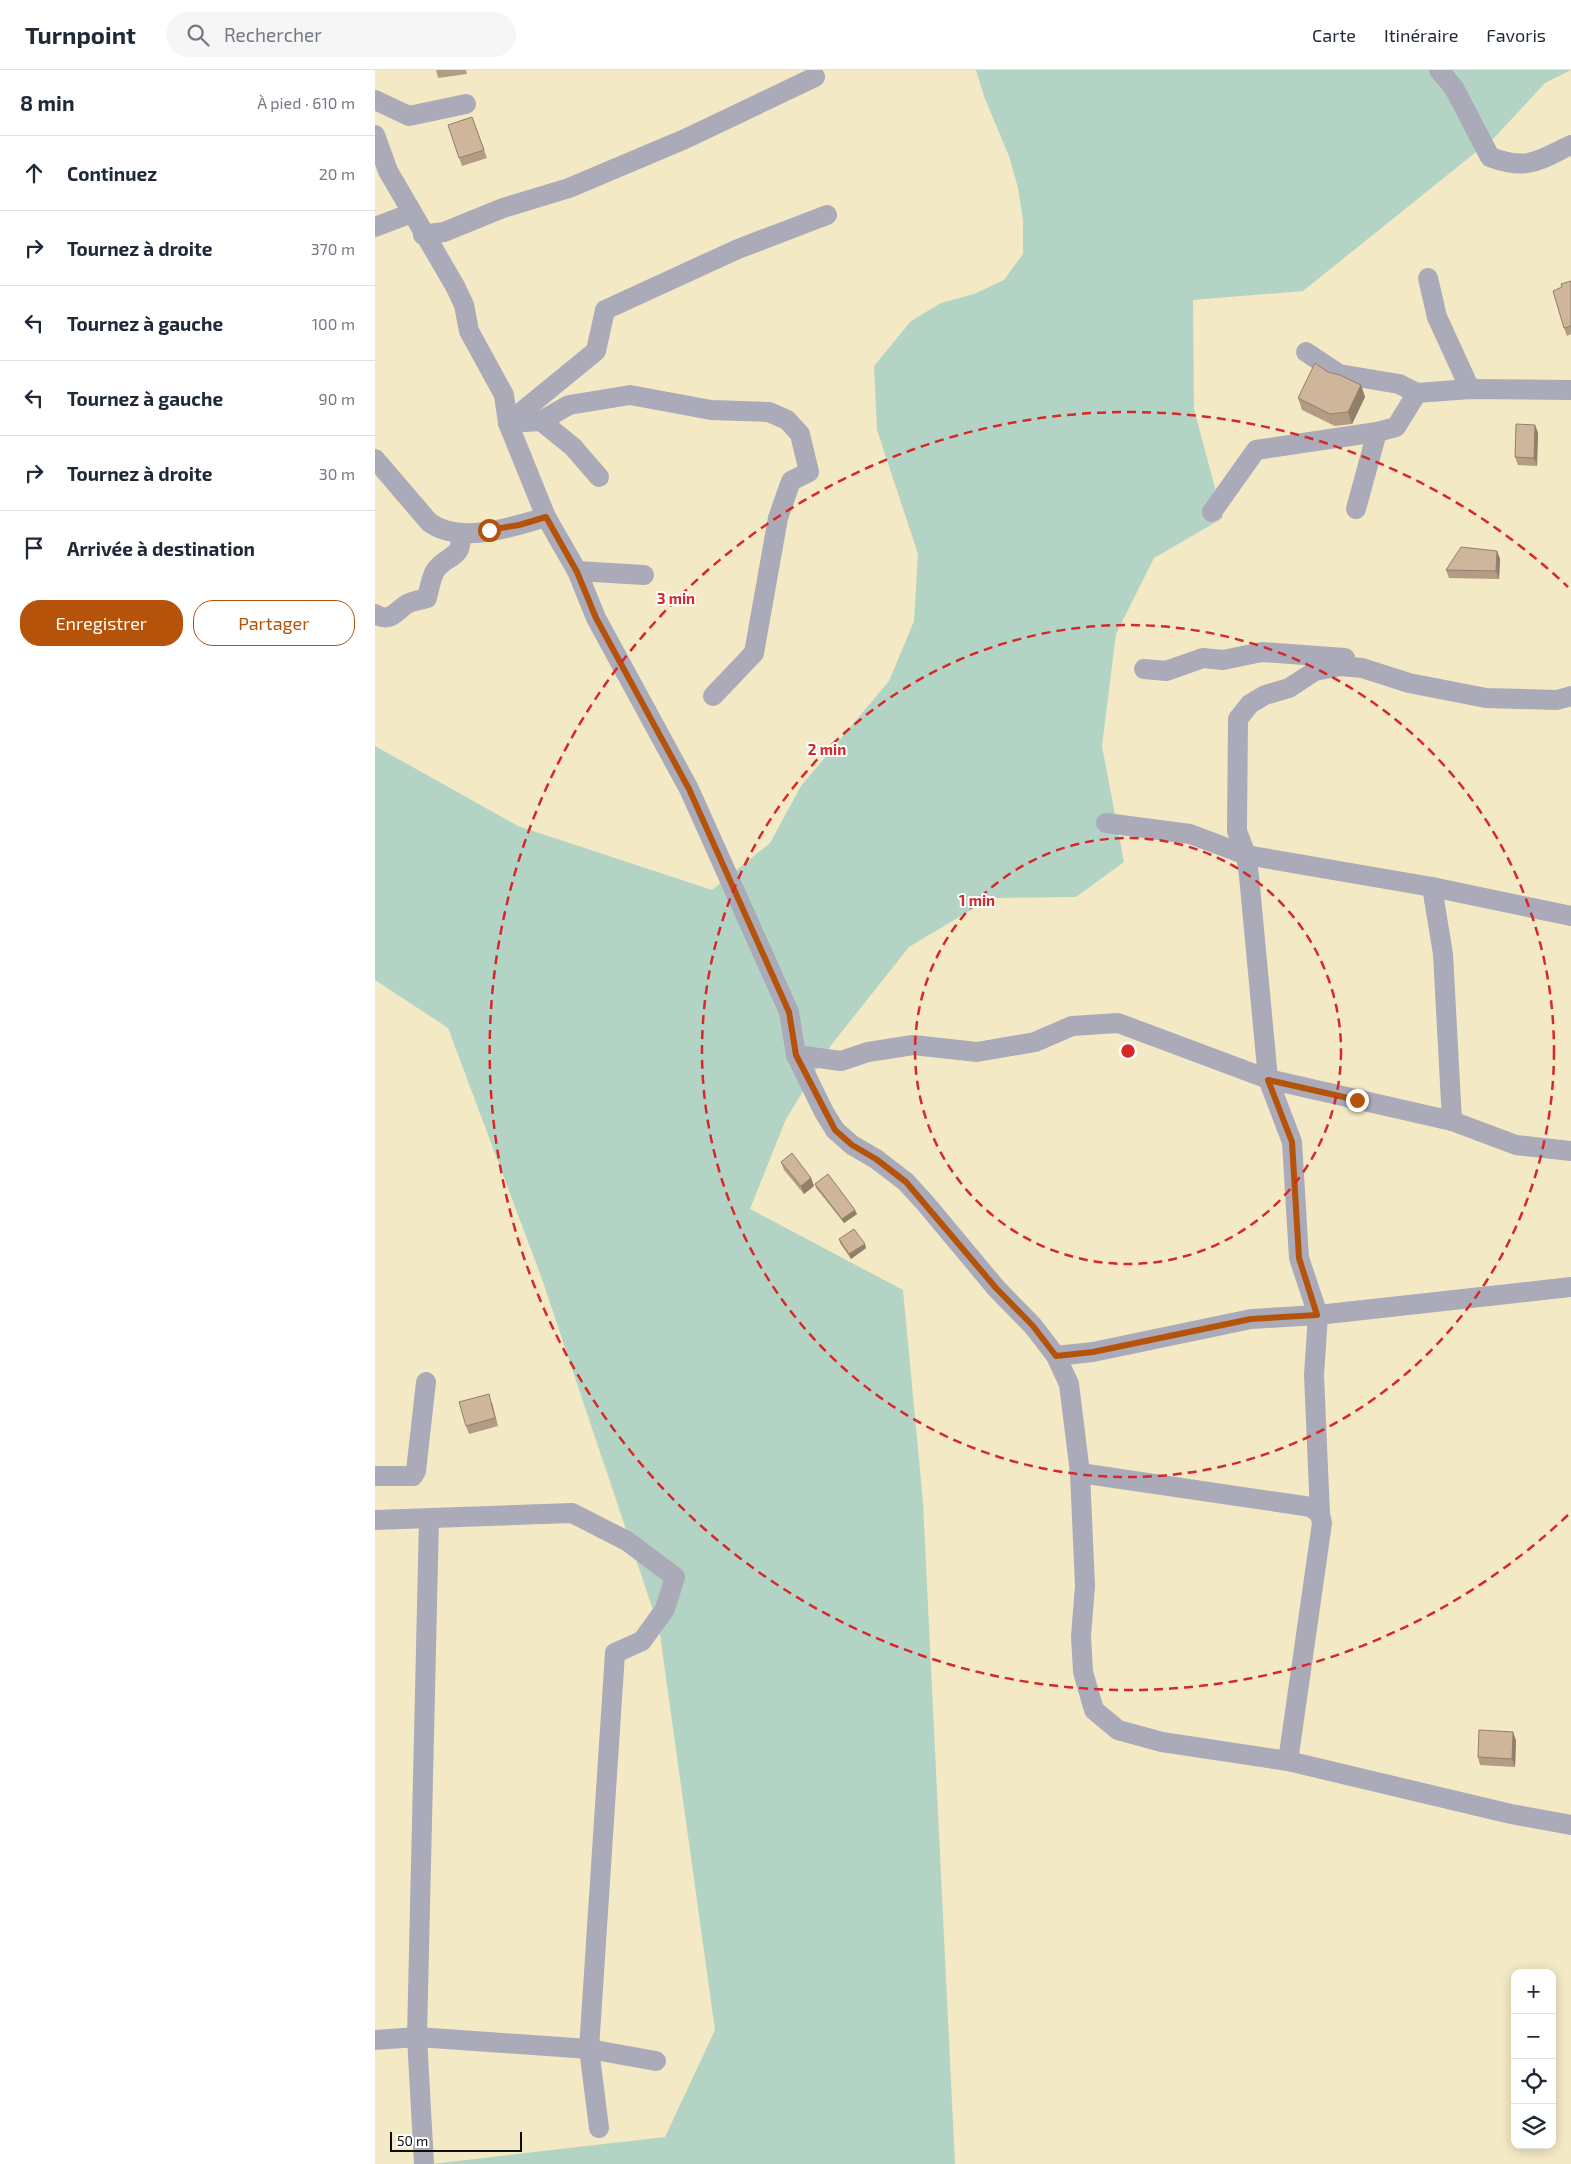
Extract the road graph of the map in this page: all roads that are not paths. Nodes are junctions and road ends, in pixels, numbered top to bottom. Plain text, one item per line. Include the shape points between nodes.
1 (1439, 70) edge
2 (815, 78) dead end
3 (375, 100) edge
4 (466, 104) dead end
5 (375, 135) edge
6 (1571, 145) edge
7 (412, 213) junction
8 (827, 215) dead end
9 (375, 227) edge
10 (423, 235) junction
11 (1428, 278) dead end
12 (1306, 352) dead end
13 (1470, 389) junction
14 (1571, 390) edge
15 (1417, 393) junction
16 (541, 421) junction
17 (509, 423) junction
18 (1377, 432) junction
19 (375, 459) edge
20 (599, 477) dead end
21 (1356, 509) dead end
22 (1211, 512) dead end
23 (546, 517) junction
24 (460, 535) junction
25 (577, 572) junction
26 (644, 575) dead end
27 (375, 614) edge
28 (1362, 668) junction
29 (1144, 669) dead end
30 (713, 696) dead end
31 (1571, 696) edge
32 (1106, 823) dead end
33 (1246, 855) junction
34 (1432, 887) junction
35 (1571, 916) edge
36 (796, 1055) junction
37 (1268, 1080) junction
38 (1452, 1121) junction
39 (1571, 1151) edge
40 (1571, 1287) edge
41 (1317, 1315) junction
42 (1056, 1356) junction
43 (426, 1382) dead end
44 (1080, 1474) junction
45 (375, 1476) edge
46 (1320, 1514) junction
47 (429, 1519) junction
48 (375, 1520) edge
49 (1289, 1761) junction
50 (1571, 1825) edge
51 (417, 2037) junction
52 (375, 2040) edge
53 (589, 2049) junction
54 (656, 2061) dead end
55 (599, 2128) dead end
56 (424, 2164) edge

1 - 6 street via 1454,88 1490,157 1510,165 1530,164
2 - 10 street via 685,139 569,188 503,208 444,232
3 - 4 street via 409,116
5 - 7 street via 388,171
7 - 9 street
7 - 10 street
8 - 17 street via 738,249 605,310 596,351
10 - 17 street via 455,286 469,331 504,395
11 - 13 street via 1437,317
12 - 15 street via 1339,374 1399,384
13 - 14 street
13 - 15 street
15 - 18 street via 1396,426
16 - 17 street
16 - 20 street via 573,447
16 - 30 street via 569,405 630,394 711,410 769,412 787,420 800,434 809,472 791,481 778,518 754,653
17 - 23 street
18 - 21 street
18 - 22 street via 1256,450
19 - 24 street via 429,522
23 - 24 street
23 - 25 street
24 - 27 street via 458,552 435,570 427,598 407,604 395,615
25 - 26 street
25 - 36 street via 596,618 689,789 789,1012
28 - 29 street via 1344,658 1262,652 1223,660 1203,658 1166,671
28 - 31 street via 1409,683 1486,698 1557,700
28 - 33 street via 1341,666 1315,671 1289,688 1265,695 1250,704 1238,718 1237,831
32 - 33 street via 1190,834
33 - 34 street
33 - 37 street
34 - 35 street
34 - 38 street via 1443,954
36 - 37 street via 841,1061 868,1052 913,1045 977,1052 1035,1042 1072,1026 1118,1023
36 - 42 street via 835,1130 906,1182
37 - 38 street
37 - 41 street via 1292,1142 1299,1258
38 - 39 street via 1516,1145
40 - 41 street
41 - 42 street via 1251,1319 1093,1352
41 - 46 street via 1314,1375
42 - 44 street via 1069,1384
43 - 45 street via 416,1472 413,1476
44 - 46 street via 1311,1507
44 - 49 street via 1085,1586 1081,1636 1083,1672 1094,1710 1118,1730 1162,1742
46 - 49 street via 1322,1523
47 - 48 street
47 - 51 street
47 - 53 street via 572,1513 627,1541 675,1576 665,1608 642,1641 615,1653
49 - 50 street via 1511,1814
51 - 52 street
51 - 53 street
51 - 56 street
53 - 54 street
53 - 55 street

